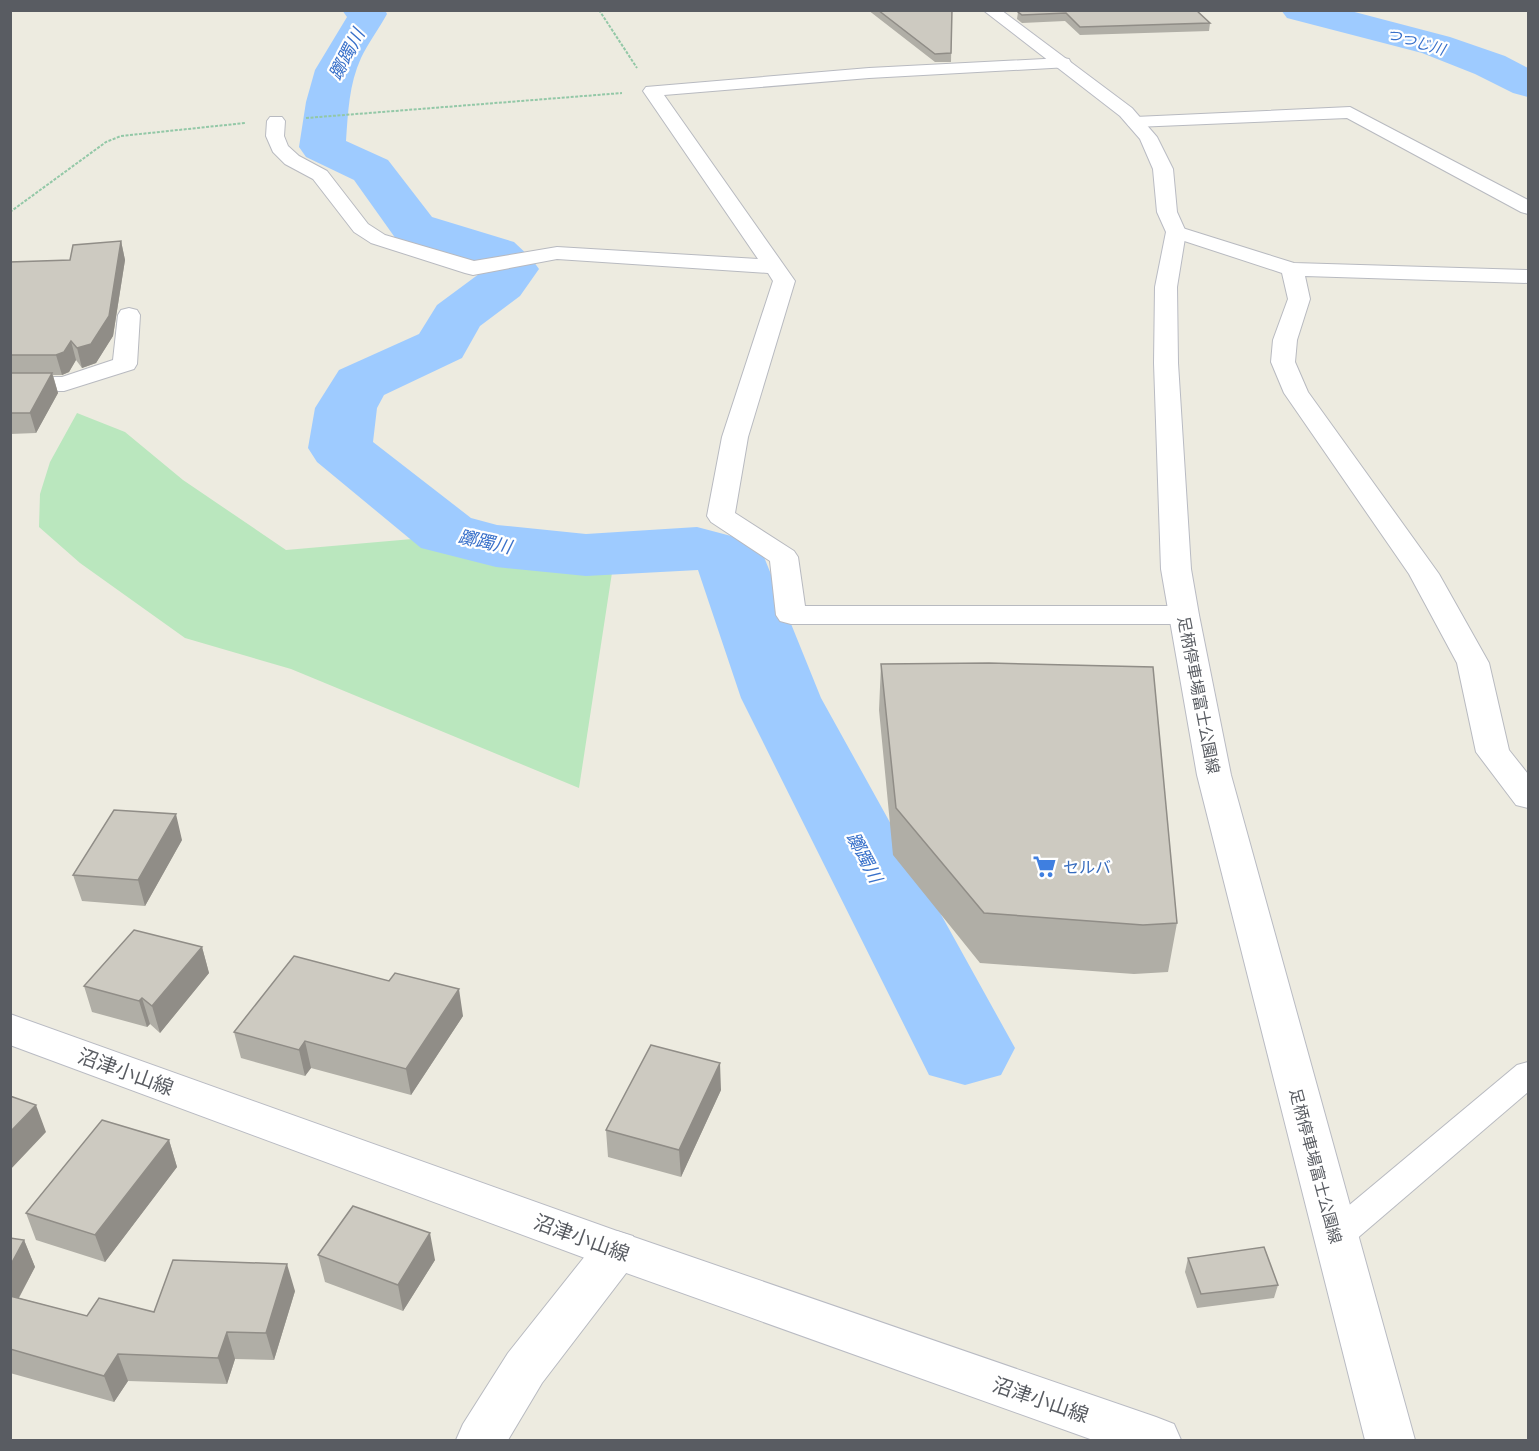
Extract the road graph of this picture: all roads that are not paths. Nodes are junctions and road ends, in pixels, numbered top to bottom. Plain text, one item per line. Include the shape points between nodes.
1 (990, 10) edge
2 (1063, 63) junction
3 (283, 120) road end
4 (1135, 122) junction
5 (1528, 208) edge
6 (1176, 232) junction
7 (774, 267) junction
8 (1292, 268) junction
9 (1528, 276) edge
10 (129, 315) dead end
11 (10, 384) edge
12 (1184, 615) junction
13 (1528, 797) edge
14 (10, 1029) edge
15 (1528, 1074) edge
16 (1335, 1237) junction
17 (617, 1250) junction
18 (481, 1440) edge
19 (1156, 1440) edge
20 (1390, 1440) edge

1 - 2 street, 足柄停車場富士公園線
2 - 4 street, 足柄停車場富士公園線
2 - 7 street via 652,91
3 - 7 street via 275,136 280,148 292,160 320,175 361,228 378,239 462,265 473,268 557,253
4 - 5 street via 1350,112
4 - 6 street, 足柄停車場富士公園線 via 1148,137 1164,169 1167,212
6 - 8 street
6 - 12 street, 足柄停車場富士公園線 via 1166,287 1166,363 1176,569
7 - 12 street via 784,281 735,437 721,516 784,557 791,615
8 - 9 street
8 - 13 street via 1299,299 1285,340 1283,362 1296,393 1424,574 1473,663 1492,752
10 - 11 street via 125,364 64,384
12 - 16 street, 足柄停車場富士公園線 via 1214,775
14 - 17 street, 沼津小山線
15 - 16 lane
16 - 20 street, 足柄停車場富士公園線
17 - 18 street via 525,1368
17 - 19 street, 沼津小山線

